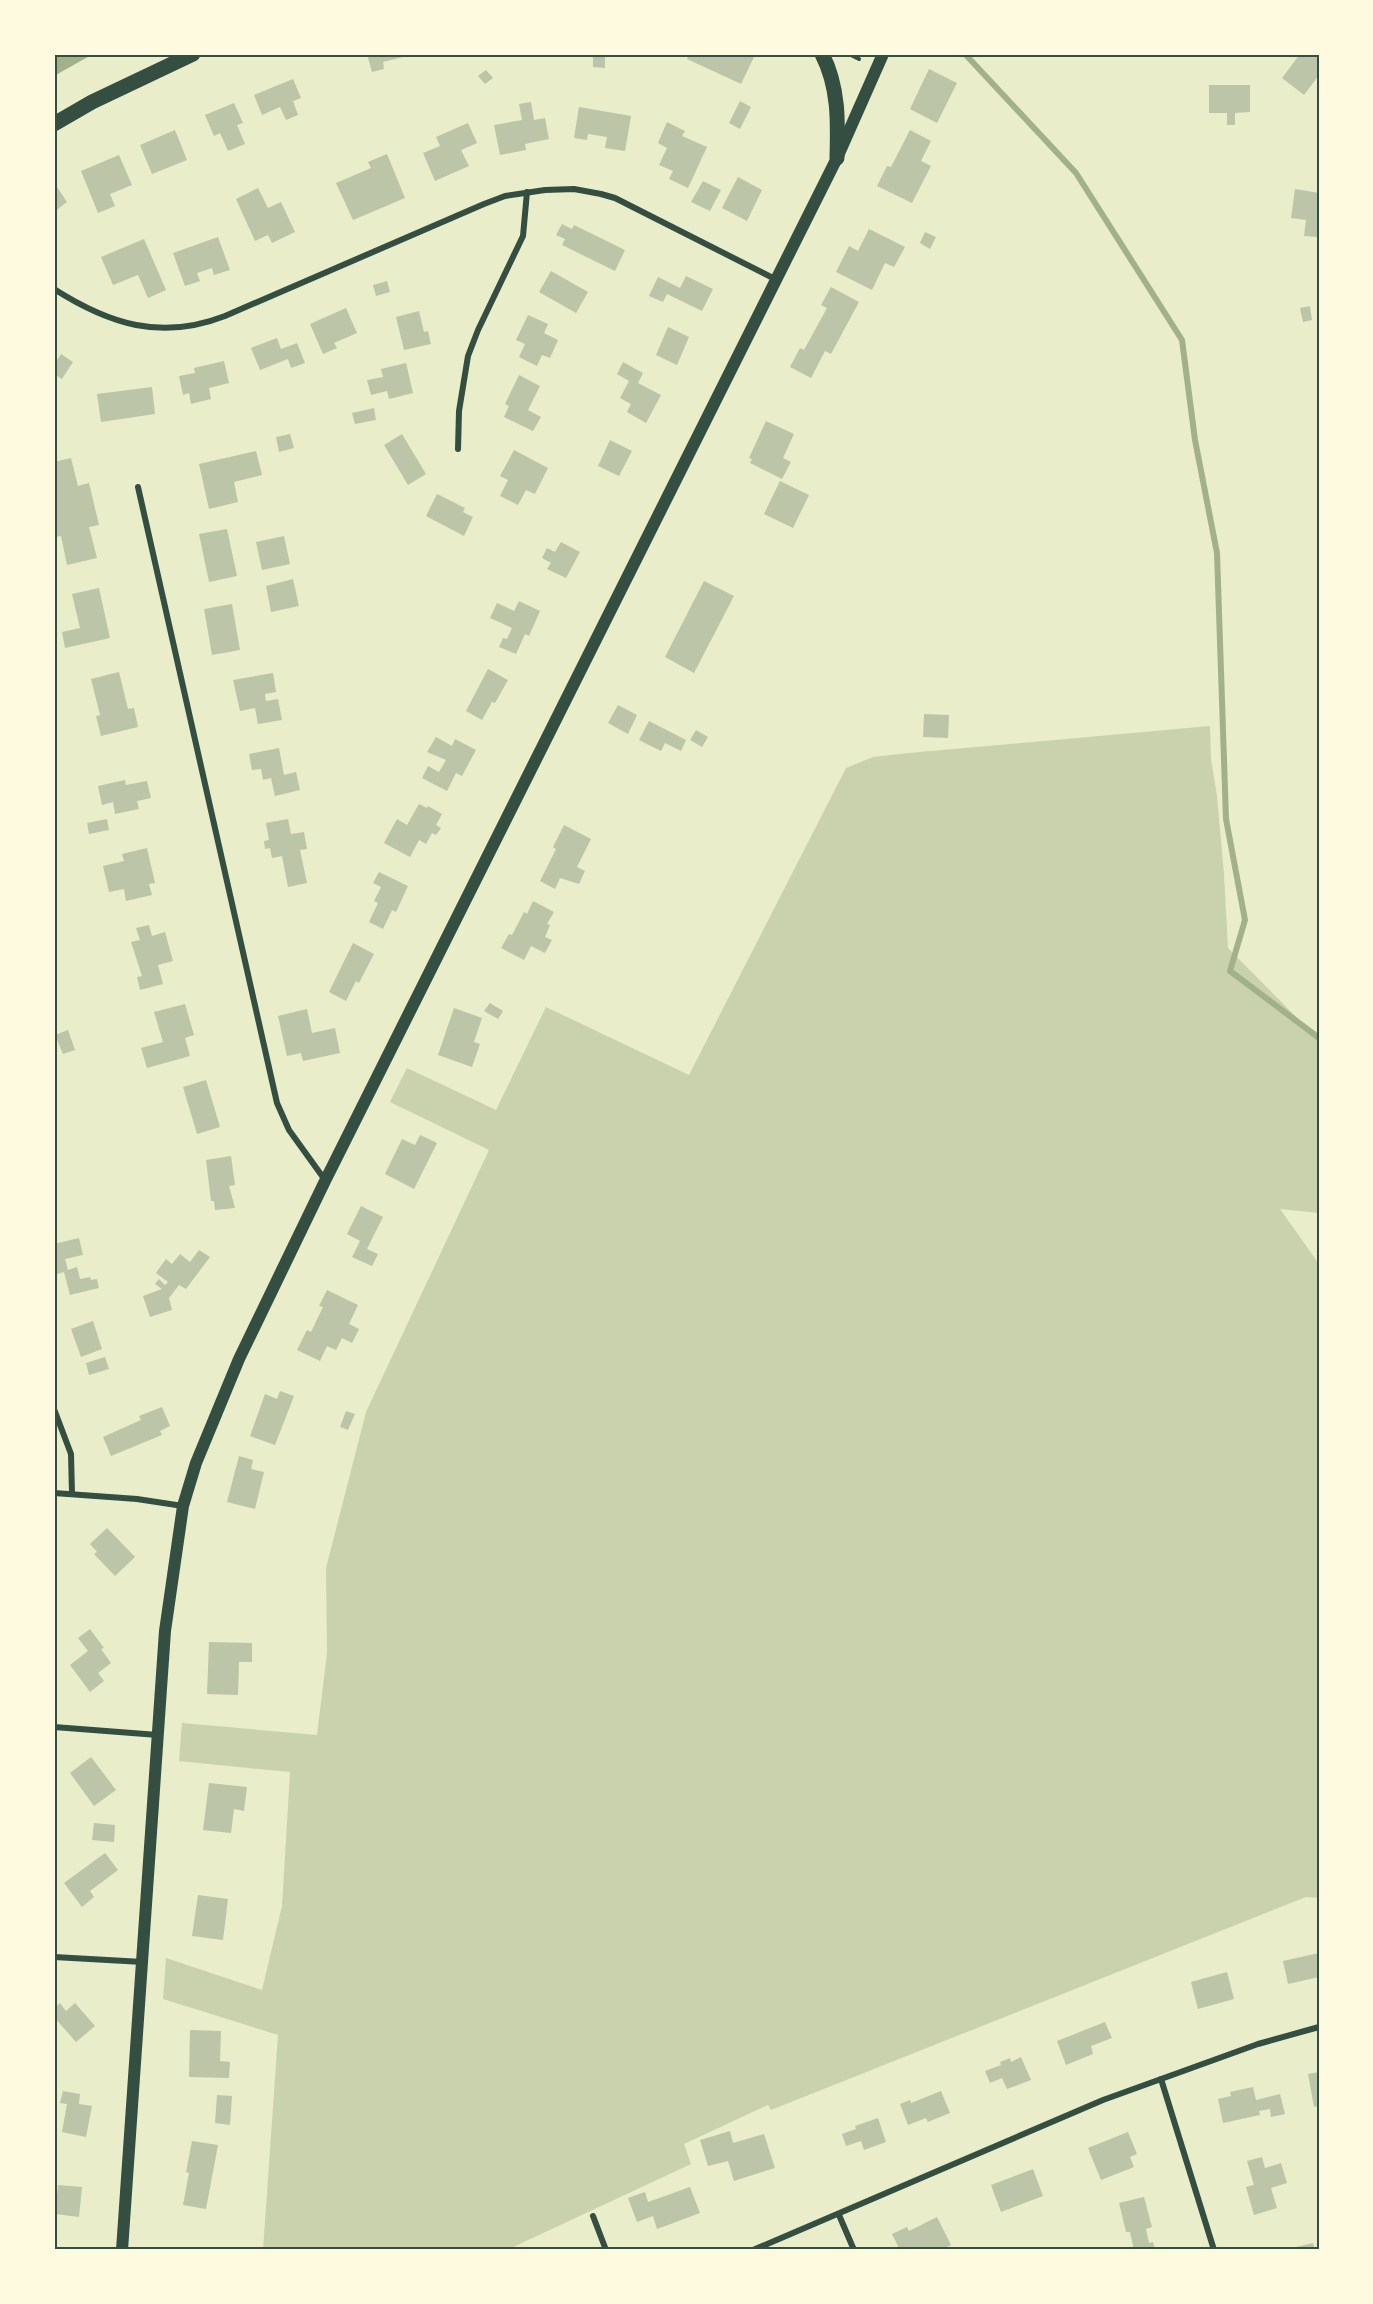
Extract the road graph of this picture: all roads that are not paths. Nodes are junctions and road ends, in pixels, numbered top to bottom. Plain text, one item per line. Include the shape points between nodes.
1 (193, 54) edge
2 (822, 54) edge
3 (883, 54) edge
4 (54, 124) edge
5 (837, 158) junction
6 (527, 192) junction
7 (775, 279) junction
8 (54, 289) edge
9 (458, 448) dead end
10 (138, 487) dead end
11 (325, 1181) junction
12 (54, 1409) edge
13 (54, 1493) edge
14 (72, 1494) junction
15 (183, 1506) junction
16 (54, 1728) edge
17 (158, 1735) junction
18 (54, 1957) edge
19 (143, 1962) junction
20 (1319, 2027) edge
21 (1161, 2079) junction
22 (839, 2215) junction
23 (593, 2216) dead end
24 (122, 2250) edge
25 (606, 2250) edge
26 (753, 2250) edge
27 (854, 2250) edge
28 (1214, 2250) edge

1 - 4 main road
2 - 5 main road via 837,103
3 - 5 main road
5 - 7 main road
6 - 7 street via 574,189 615,198
6 - 8 street via 484,204 199,325 167,328 129,324 100,315
6 - 9 street via 522,236 468,356 459,411
7 - 11 main road
10 - 11 street via 277,1103 289,1130
11 - 15 main road via 238,1359 196,1462
12 - 14 street via 71,1454
13 - 14 street
14 - 15 street
15 - 17 main road via 165,1631
16 - 17 street
17 - 19 main road
18 - 19 street
19 - 24 main road
20 - 21 street
21 - 22 street via 1039,2127
21 - 28 street
22 - 26 street
22 - 27 street
23 - 25 street

